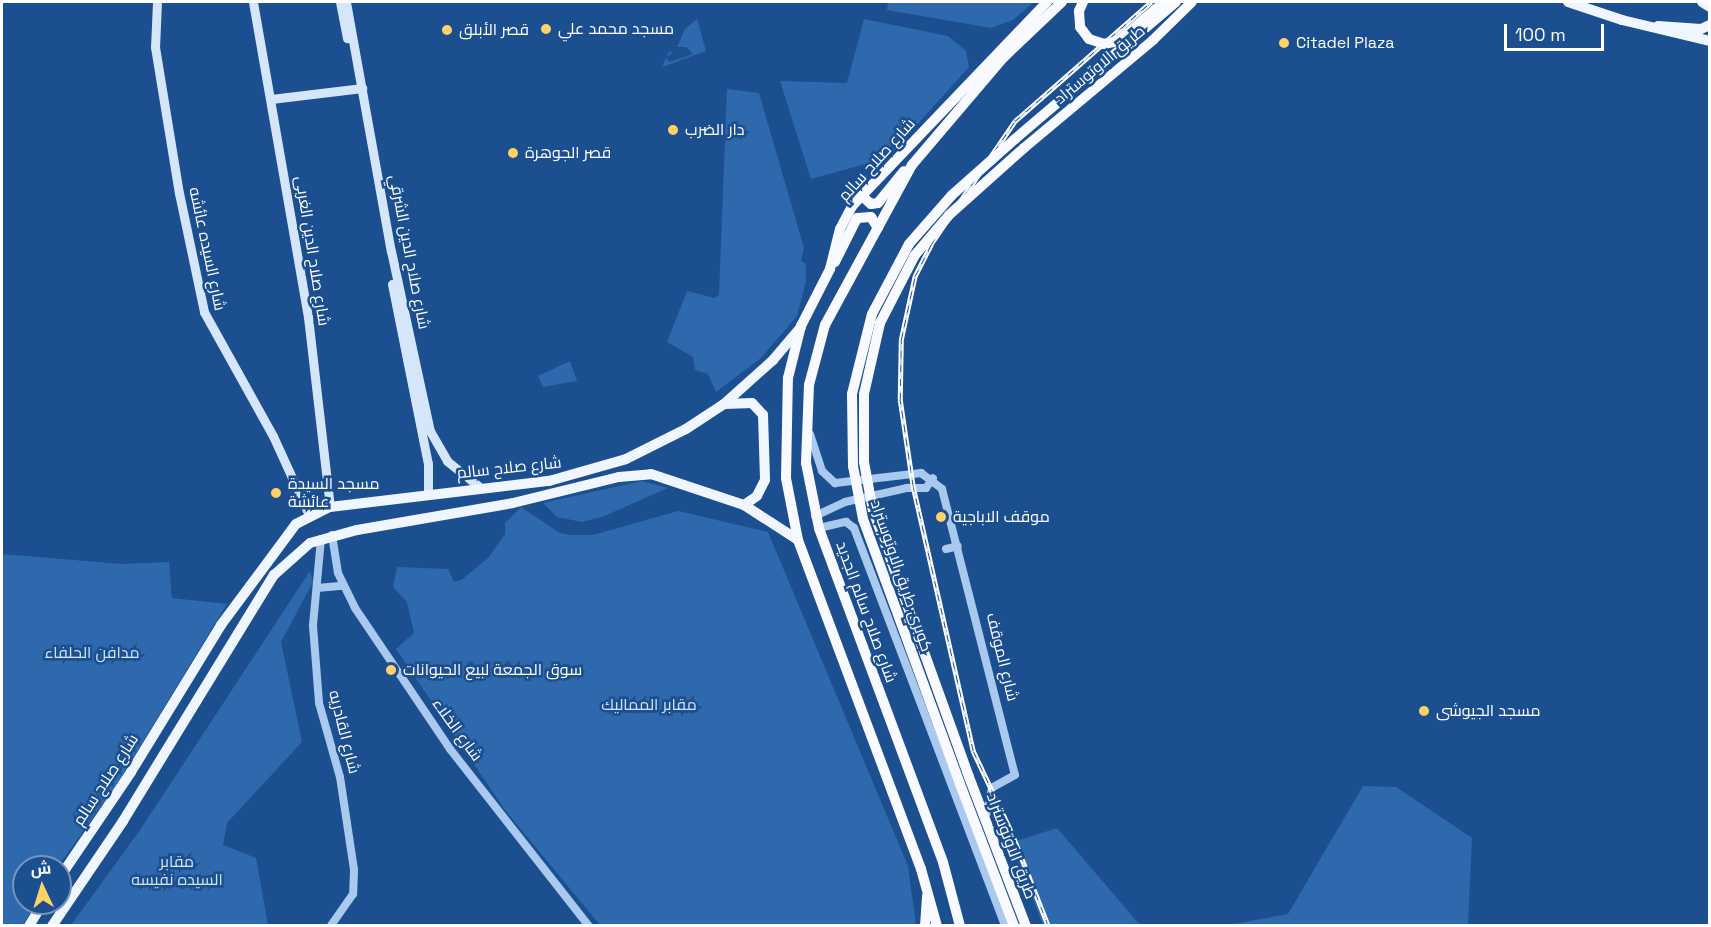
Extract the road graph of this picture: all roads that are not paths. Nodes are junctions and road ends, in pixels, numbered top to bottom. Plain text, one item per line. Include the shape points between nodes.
1 (157, 2) edge
2 (253, 2) edge
3 (340, 2) edge
4 (346, 2) edge
5 (1047, 2) edge
6 (1062, 2) edge
7 (1083, 2) edge
8 (1164, 2) edge
9 (1176, 2) edge
10 (1192, 2) edge
11 (1568, 2) edge
12 (1702, 2) edge
13 (1710, 7) edge
14 (1710, 25) edge
15 (1646, 27) junction
16 (1710, 41) edge
17 (359, 88) junction
18 (271, 99) junction
19 (1015, 140) joint
20 (1024, 148) joint
21 (912, 165) junction
22 (862, 196) junction
23 (878, 228) junction
24 (830, 269) junction
25 (836, 303) joint
26 (801, 326) junction
27 (724, 404) junction
28 (806, 417) junction
29 (882, 478) junction
30 (933, 478) junction
31 (481, 488) junction
32 (885, 493) junction
33 (428, 494) junction
34 (744, 505) junction
35 (330, 507) junction
36 (309, 515) junction
37 (816, 516) junction
38 (819, 528) junction
39 (332, 535) junction
40 (321, 539) junction
41 (798, 540) junction
42 (958, 546) junction
43 (946, 549) dead end
44 (342, 586) junction
45 (317, 588) junction
46 (964, 780) junction
47 (985, 821) junction
48 (72, 858) edge
49 (928, 890) junction
50 (957, 908) junction
51 (52, 926) edge
52 (331, 926) edge
53 (589, 926) edge
54 (925, 926) edge
55 (937, 926) edge
56 (960, 926) edge
57 (968, 926) edge
58 (1005, 926) edge
59 (1014, 926) edge
60 (1026, 926) edge

1 - 36 main road, شارع السيده عائشه via 155,47 179,194 204,312 273,436
2 - 18 main road, شارع صلاح الدين الغربى
3 - 17 main road, شارع صلاح الدين الشرقي
4 - 17 main road, شارع صلاح الدين الشرقي
5 - 22 highway, شارع صلاح سالم
6 - 21 highway, شارع صلاح سالم via 1004,57
7 - 8 highway, bridge via 1080,27 1089,39 1104,45 1118,41
9 - 19 highway, طريق الاوتوستراد
10 - 20 highway, طريق الاوتوستراد via 1153,40
11 - 15 main road
12 - 13 main road
14 - 15 main road via 1701,29
15 - 16 main road
17 - 18 main road
17 - 31 main road, شارع صلاح الدين الشرقي via 430,431 447,461
17 - 33 main road, شارع صلاح الدين الشرقي via 428,464
18 - 35 main road, شارع صلاح الدين الغربى via 308,317
19 - 46 highway, كوبري طريق الاوتوستراد, bridge via 952,195 909,244 872,314 852,394 853,466 863,519
20 - 46 highway, كوبري طريق الاوتوستراد, bridge via 950,215 915,255 880,323 864,394 864,462 873,511
21 - 22 highway via 878,203 871,204
21 - 23 highway, شارع صلاح سالم
22 - 24 highway, شارع صلاح سالم via 840,229
23 - 24 highway via 870,217 857,218
23 - 25 highway, شارع صلاح سالم
24 - 26 highway, شارع صلاح سالم
25 - 28 highway, شارع صلاح سالم الجديد via 818,346
26 - 27 main road, شارع صلاح سالم via 754,378
26 - 41 highway via 788,378 785,437 786,478
27 - 31 main road, شارع صلاح سالم via 673,437 603,468 549,481
27 - 34 main road via 752,403 763,415 765,480 757,496
28 - 29 street via 818,461 830,480 841,484
28 - 37 highway, شارع صلاح سالم الجديد via 807,473
29 - 30 street via 911,473
29 - 32 street
30 - 32 street via 926,488
30 - 42 street, شارع الموقف via 944,494
31 - 33 main road, شارع صلاح سالم
32 - 37 street via 845,502
33 - 35 main road, شارع صلاح سالم
34 - 39 main road, شارع صلاح سالم via 665,476 636,474 513,503
34 - 41 main road, شارع صلاح سالم
35 - 36 main road, شارع صلاح سالم
36 - 48 main road, شارع صلاح سالم via 281,538
37 - 38 highway, شارع صلاح سالم الجديد
38 - 50 highway, شارع صلاح سالم الجديد
38 - 58 street via 842,522 854,528
39 - 40 main road, شارع صلاح سالم
39 - 44 street, شارع الخلاء
40 - 45 street, شارع القادريه
40 - 51 main road, شارع صلاح سالم via 298,550 274,575 123,821
41 - 49 highway
42 - 43 street
42 - 47 street, شارع الموقف via 1015,776 992,788
44 - 45 street
44 - 53 street, شارع الخلاء via 450,748
45 - 52 street, شارع القادريه via 313,640 319,703 344,799 354,870 353,894
46 - 47 highway, طريق الاوتوستراد
46 - 59 highway, طريق الاوتوستراد
47 - 60 highway, طريق الاوتوستراد
49 - 54 highway
49 - 55 highway
50 - 56 highway, شارع صلاح سالم الجديد
50 - 57 highway

